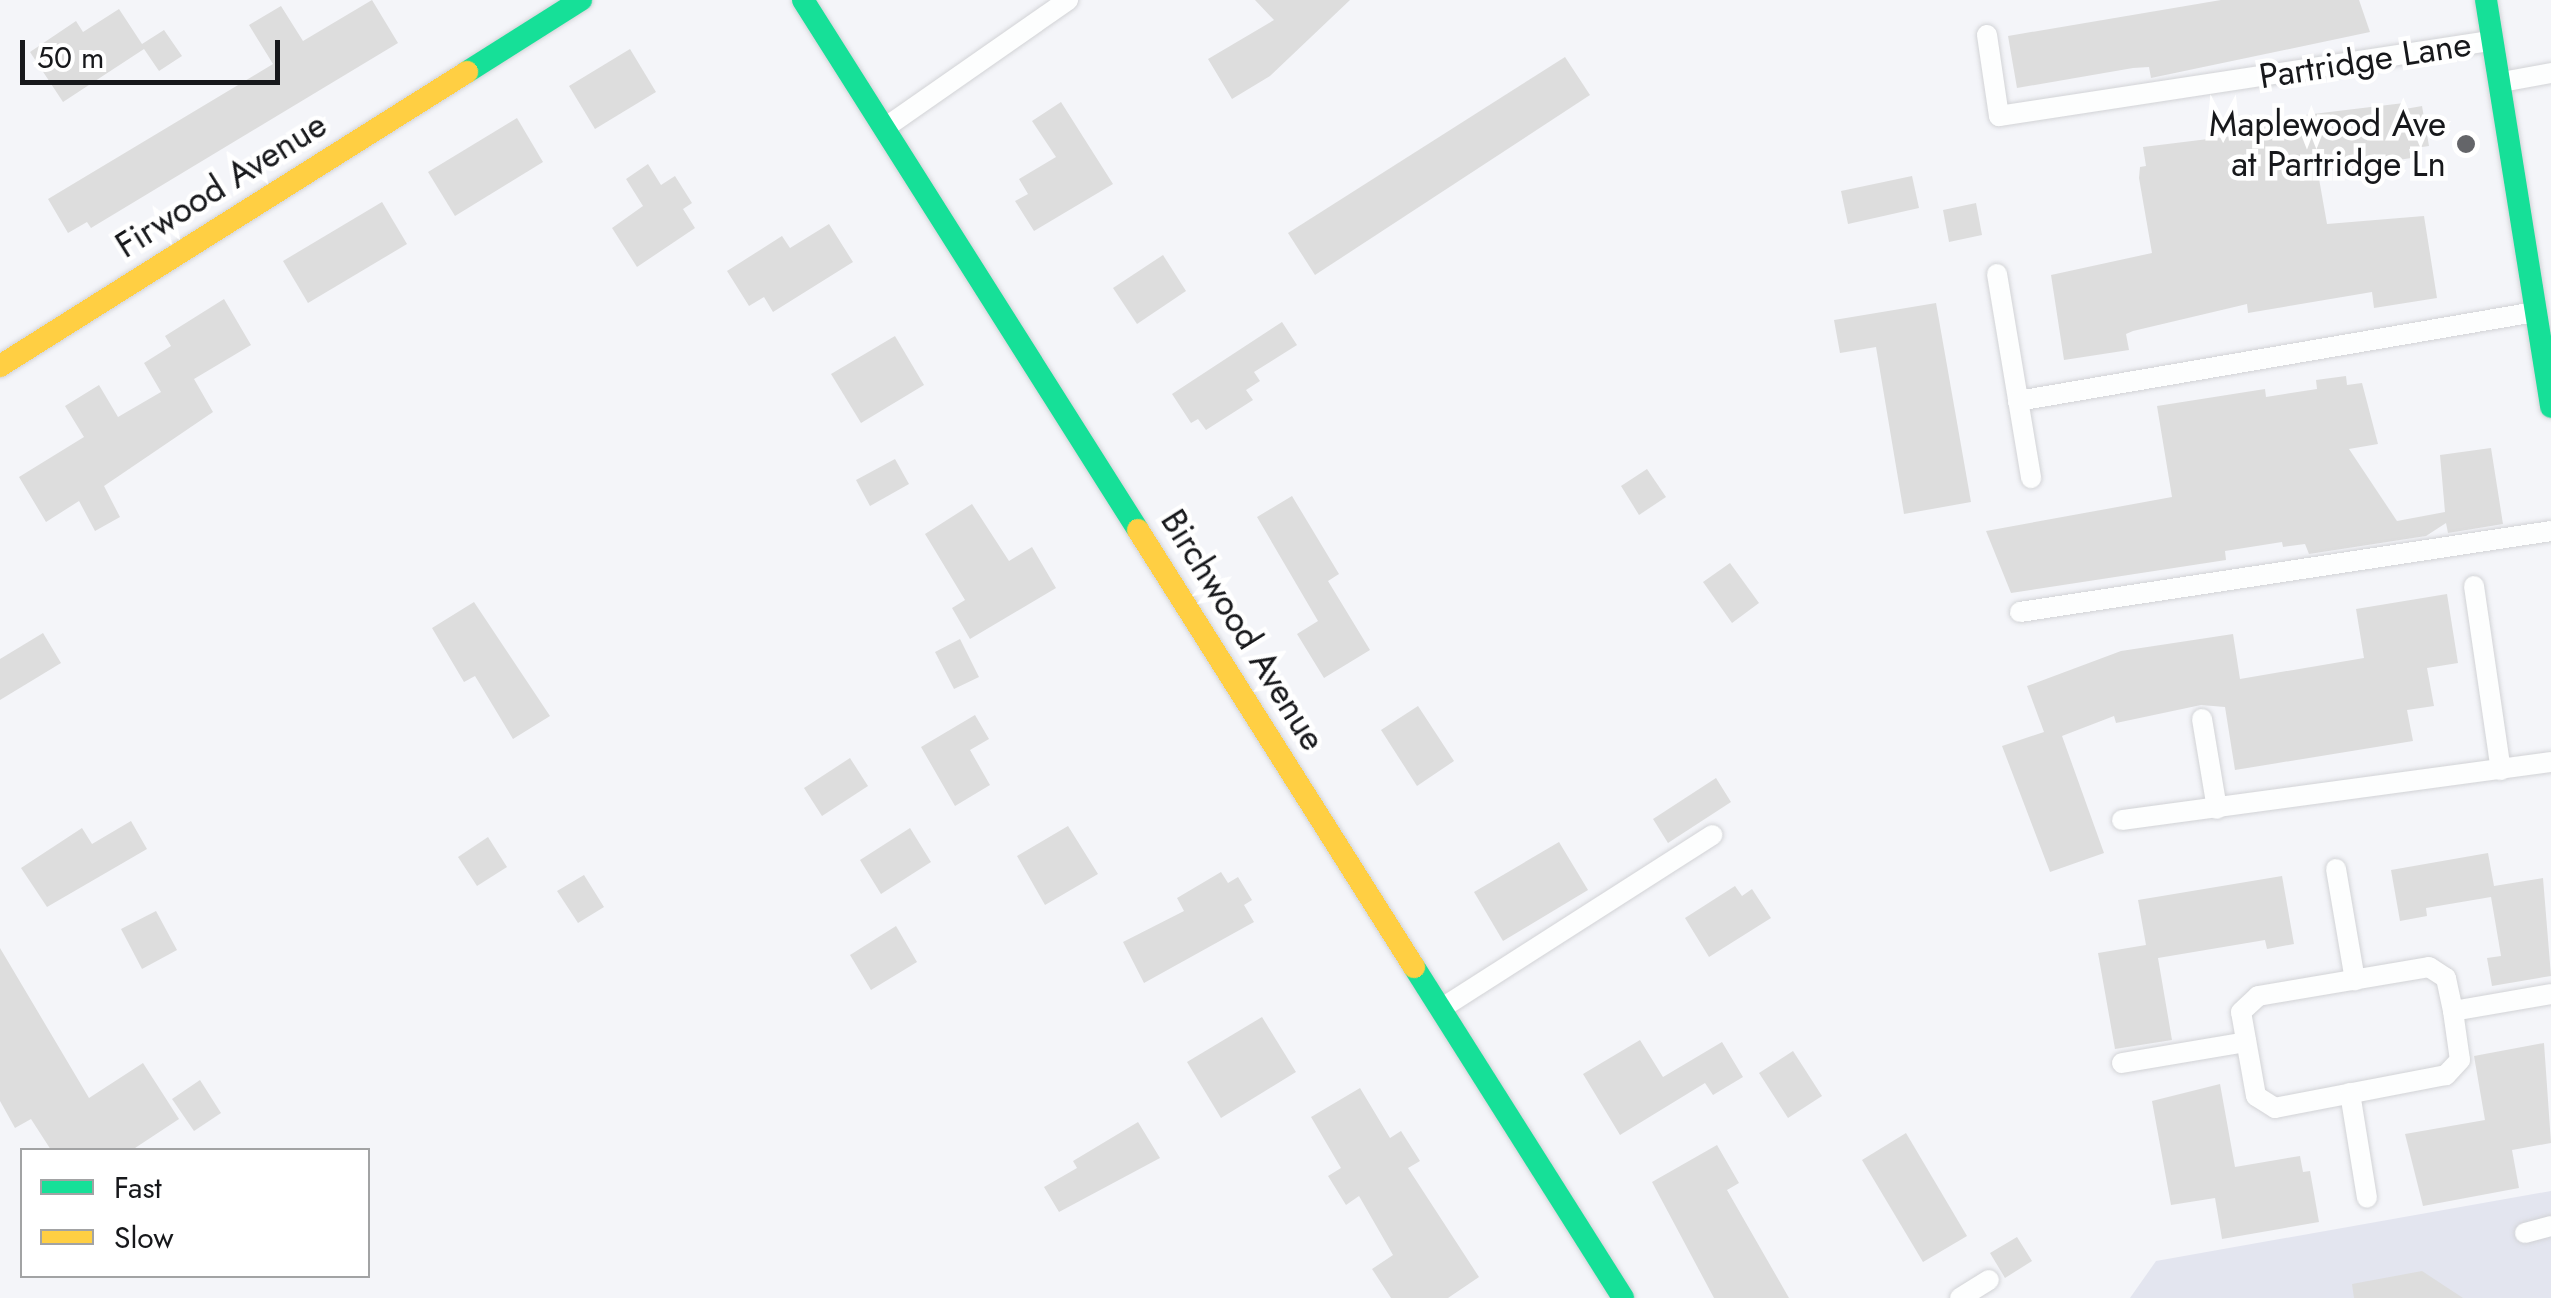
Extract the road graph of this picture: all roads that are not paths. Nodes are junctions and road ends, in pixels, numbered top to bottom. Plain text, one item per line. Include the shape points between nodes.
1 (582, 0) edge
2 (803, 0) edge
3 (1068, 0) edge
4 (2486, 0) edge
5 (1987, 35) dead end
6 (2493, 40) junction
7 (2551, 74) edge
8 (2500, 83) junction
9 (884, 128) junction
10 (1997, 274) dead end
11 (2537, 311) junction
12 (0, 366) edge
13 (2550, 399) edge
14 (2018, 401) junction
15 (2030, 478) dead end
16 (2551, 531) edge
17 (2474, 586) dead end
18 (2020, 612) dead end
19 (2202, 719) dead end
20 (2551, 762) edge
21 (2501, 770) junction
22 (2217, 809) junction
23 (2122, 820) dead end
24 (1712, 835) dead end
25 (2336, 869) dead end
26 (2354, 980) junction
27 (2551, 994) edge
28 (1440, 1009) junction
29 (2453, 1011) junction
30 (2246, 1042) junction
31 (2122, 1064) dead end
32 (2350, 1094) junction
33 (2367, 1198) dead end
34 (2551, 1226) edge
35 (2525, 1233) dead end
36 (1988, 1280) dead end
37 (1623, 1298) edge
38 (1960, 1298) edge

1 - 12 street, Firwood Avenue
2 - 9 street, Birchwood Avenue
3 - 9 lane
4 - 6 street
5 - 6 lane, Partridge Lane via 2000,116
6 - 8 street
7 - 8 lane
8 - 11 street
9 - 28 street, Birchwood Avenue
10 - 14 lane
11 - 13 street
11 - 14 lane
14 - 15 lane
16 - 18 lane
17 - 21 lane
19 - 22 lane
20 - 21 lane
21 - 22 lane
22 - 23 lane
24 - 28 lane
25 - 26 lane
26 - 29 lane via 2429,968 2446,978
26 - 30 lane via 2258,996 2242,1012
27 - 29 lane
28 - 37 street, Birchwood Avenue
29 - 32 lane via 2460,1060 2446,1076
30 - 31 lane
30 - 32 lane via 2256,1096 2274,1108
32 - 33 lane
34 - 35 lane
36 - 38 lane

